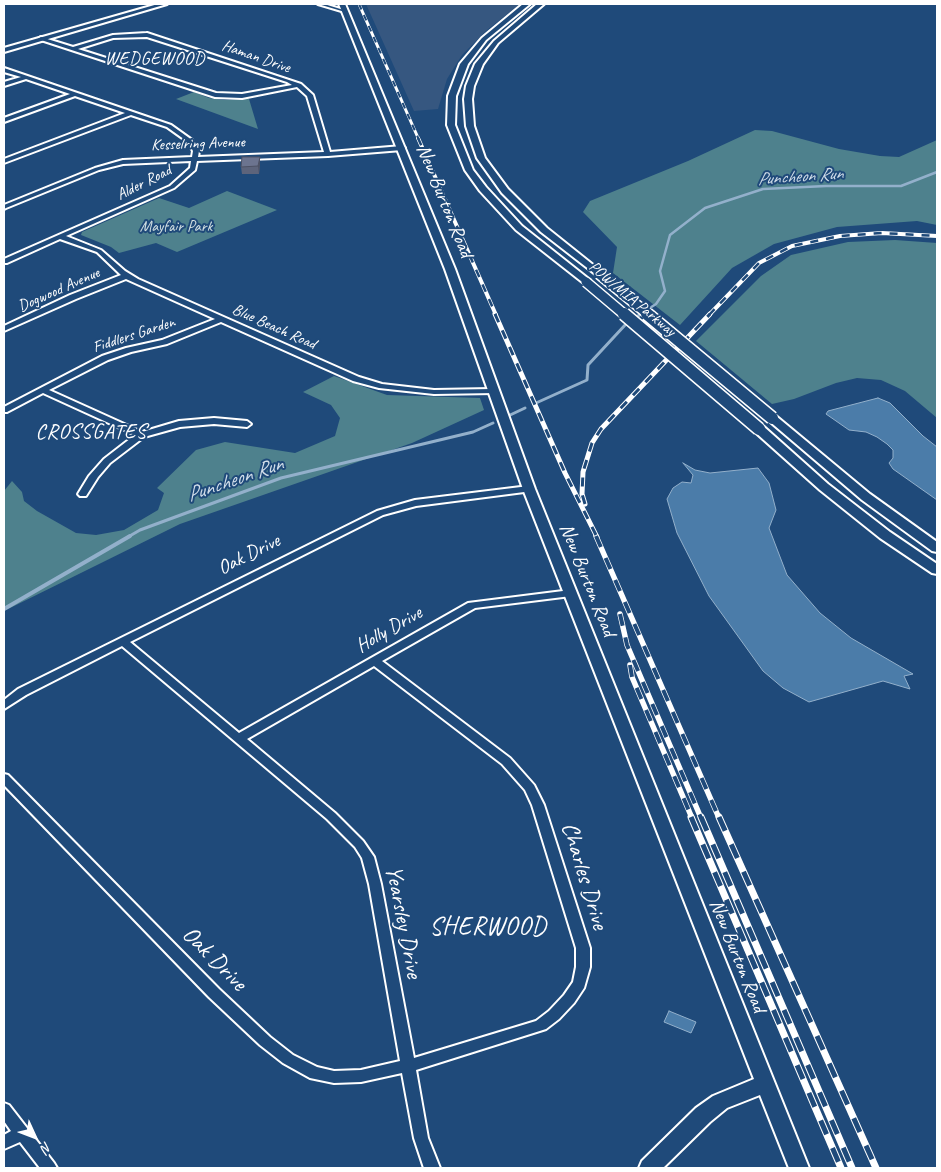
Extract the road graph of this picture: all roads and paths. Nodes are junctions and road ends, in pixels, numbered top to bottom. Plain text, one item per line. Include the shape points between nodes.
1 (164, 4) edge
2 (320, 4) edge
3 (527, 4) edge
4 (542, 4) edge
5 (344, 7) edge
6 (41, 39) junction
7 (73, 49) junction
8 (4, 50) edge
9 (4, 70) edge
10 (25, 78) junction
11 (4, 84) edge
12 (299, 86) junction
13 (76, 94) junction
14 (131, 113) junction
15 (4, 120) edge
16 (402, 148) junction
17 (328, 154) junction
18 (195, 158) junction
19 (4, 160) edge
20 (4, 207) edge
21 (61, 236) junction
22 (4, 262) edge
23 (126, 276) junction
24 (222, 320) junction
25 (4, 330) edge
26 (42, 390) junction
27 (492, 391) junction
28 (4, 410) edge
29 (247, 424) dead end
30 (141, 435) junction
31 (529, 489) junction
32 (83, 494) dead end
33 (937, 548) edge
34 (937, 570) edge
35 (570, 593) junction
36 (123, 642) junction
37 (374, 661) junction
38 (4, 705) edge
39 (240, 738) junction
40 (4, 778) edge
41 (407, 1066) junction
42 (766, 1083) junction
43 (4, 1110) edge
44 (22, 1133) junction
45 (4, 1142) edge
46 (49, 1168) edge
47 (432, 1168) edge
48 (649, 1168) edge
49 (799, 1168) edge

1 - 6 main road
2 - 5 street
3 - 34 main road, POW/MIA Parkway, bridge via 484,39 464,64 452,96 451,125 469,170 519,228 824,487 885,535
4 - 33 main road, POW/MIA Parkway, bridge via 502,36 480,64 470,86 470,126 481,158 492,176 544,230 866,497
5 - 16 main road, New Burton Road
6 - 7 street
6 - 8 main road
7 - 12 street via 222,96 252,95
7 - 12 street, Haman Drive via 113,37 147,35
9 - 10 street, Alder Road
10 - 11 street
10 - 13 street, Alder Road
12 - 17 street, Haman Drive via 310,95
13 - 14 street, Alder Road
13 - 15 street
14 - 18 street, Alder Road via 178,131 193,145
14 - 19 street
16 - 17 street, Kesselring Avenue
16 - 27 main road, New Burton Road via 450,268
17 - 18 street, Kesselring Avenue
18 - 20 street, Kesselring Avenue via 114,164
18 - 21 street, Alder Road via 193,169 172,187
21 - 22 street, Alder Road
21 - 23 street, Blue Beach Road via 99,252
23 - 24 street, Blue Beach Road
23 - 25 street, Dogwood Avenue
24 - 26 street, Fiddlers Garden via 164,342 105,358
24 - 27 street, Blue Beach Road via 370,383 434,392
26 - 28 street, Fiddlers Garden
26 - 30 street
27 - 31 main road, New Burton Road
29 - 30 street via 214,421 179,424
30 - 32 street via 107,461
31 - 35 main road, New Burton Road
31 - 36 street, Oak Drive via 415,503 380,512
35 - 37 street, Holly Drive via 472,605
35 - 42 main road, New Burton Road
36 - 38 street, Oak Drive via 22,692
36 - 39 street, Yearsley Drive
37 - 39 street, Holly Drive
37 - 41 street, Charles Drive via 506,761 530,788 545,822 582,948 584,967 579,984 569,999 540,1025
39 - 41 street, Yearsley Drive via 332,816 368,857
40 - 41 street, Oak Drive via 214,993 288,1059 315,1073 334,1077 361,1076
41 - 47 street, Yearsley Drive via 421,1138
42 - 48 main road via 720,1102 703,1114
42 - 49 main road, New Burton Road
43 - 44 street
44 - 45 street
44 - 46 street

